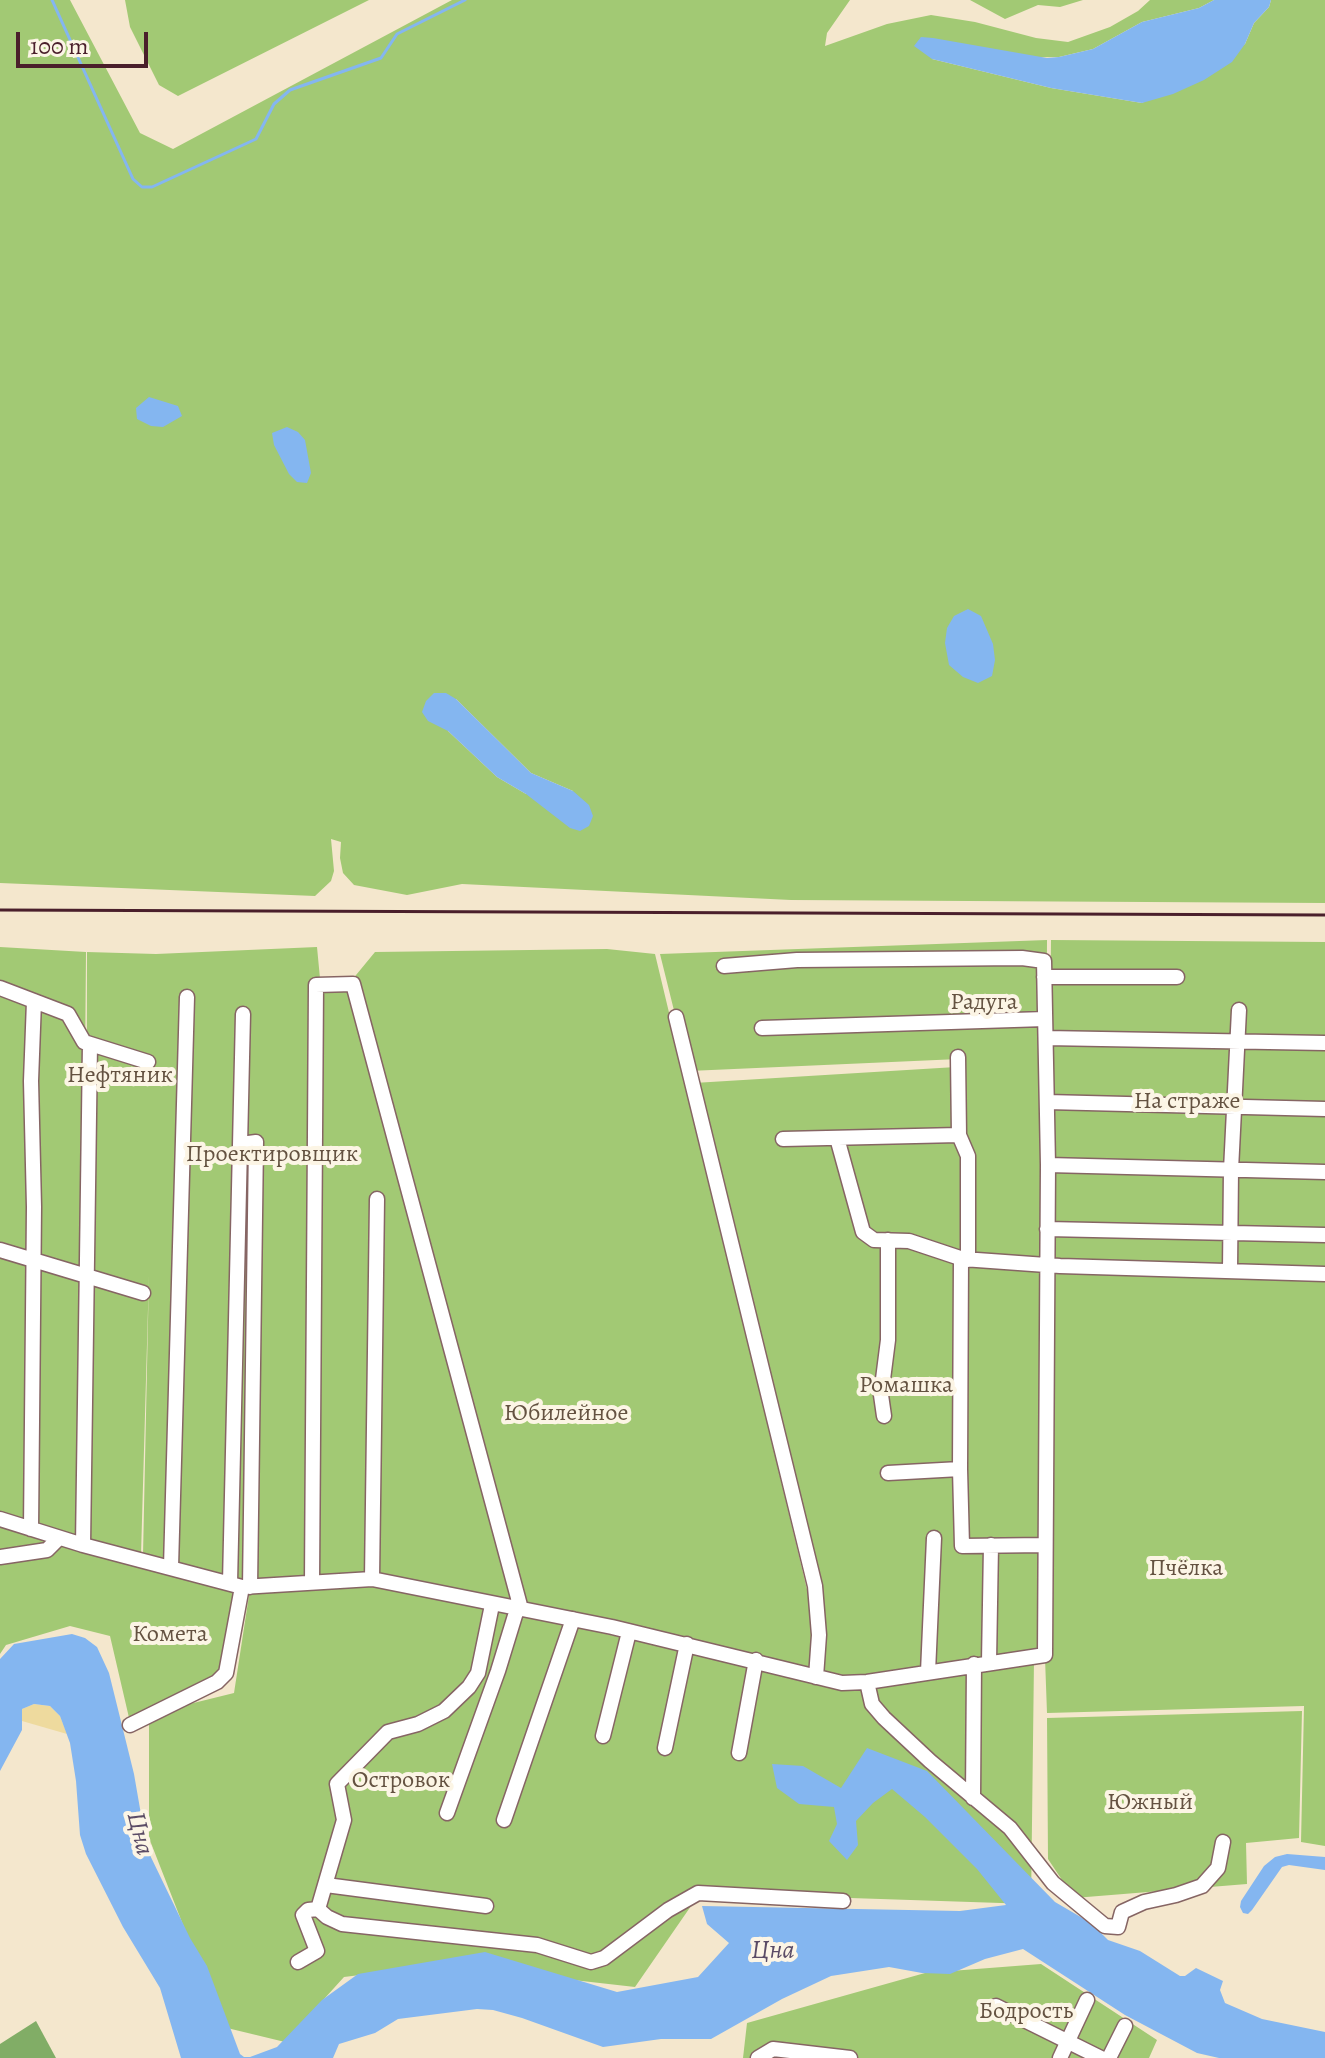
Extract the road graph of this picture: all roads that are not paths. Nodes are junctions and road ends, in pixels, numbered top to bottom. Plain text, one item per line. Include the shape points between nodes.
1 (724, 966) dead end
2 (1044, 977) junction
3 (1177, 977) dead end
4 (0, 988) edge
5 (187, 997) dead end
6 (34, 1001) junction
7 (1239, 1010) dead end
8 (243, 1014) dead end
9 (676, 1017) dead end
10 (1045, 1019) junction
11 (762, 1028) dead end
12 (1046, 1038) junction
13 (1236, 1042) junction
14 (1325, 1043) edge
15 (90, 1044) junction
16 (958, 1057) dead end
17 (148, 1062) dead end
18 (1047, 1102) junction
19 (1234, 1107) junction
20 (1325, 1109) edge
21 (959, 1135) junction
22 (837, 1138) junction
23 (783, 1139) dead end
24 (1048, 1165) junction
25 (1231, 1170) junction
26 (1325, 1172) edge
27 (377, 1199) dead end
28 (1047, 1229) junction
29 (1230, 1232) junction
30 (1325, 1235) edge
31 (888, 1240) junction
32 (0, 1250) edge
33 (33, 1259) junction
34 (964, 1259) junction
35 (1046, 1265) junction
36 (1230, 1270) junction
37 (1325, 1274) edge
38 (87, 1276) junction
39 (143, 1293) dead end
40 (884, 1416) dead end
41 (960, 1469) junction
42 (888, 1473) dead end
43 (0, 1519) edge
44 (31, 1529) junction
45 (59, 1538) junction
46 (934, 1538) dead end
47 (83, 1545) junction
48 (991, 1545) junction
49 (1045, 1545) junction
50 (0, 1557) edge
51 (171, 1567) junction
52 (372, 1579) junction
53 (312, 1582) junction
54 (241, 1586) junction
55 (492, 1605) junction
56 (519, 1609) junction
57 (573, 1619) junction
58 (629, 1632) junction
59 (687, 1644) junction
60 (756, 1660) junction
61 (981, 1663) junction
62 (928, 1672) junction
63 (816, 1677) junction
64 (867, 1682) junction
65 (130, 1725) dead end
66 (603, 1736) dead end
67 (665, 1748) dead end
68 (739, 1753) dead end
69 (973, 1798) junction
70 (447, 1813) dead end
71 (504, 1820) dead end
72 (1223, 1842) dead end
73 (326, 1885) junction
74 (843, 1901) dead end
75 (486, 1906) dead end
76 (318, 1909) junction
77 (298, 1962) dead end
78 (1087, 2000) dead end
79 (996, 2006) dead end
80 (1125, 2026) dead end
81 (1068, 2042) junction
82 (758, 2058) edge
83 (850, 2058) edge
84 (1060, 2058) edge
85 (1101, 2058) edge
86 (1109, 2058) edge

1 - 2 street via 797,960 1022,958 1044,961
2 - 3 street
2 - 10 street
4 - 6 street
5 - 51 street
6 - 15 street via 68,1014
6 - 33 street
7 - 13 street
8 - 54 street via 241,1144 256,1142
9 - 63 street via 815,1586
10 - 11 street
10 - 12 street
12 - 13 street
12 - 18 street
13 - 14 street
13 - 19 street
15 - 17 street
15 - 38 street
16 - 21 street
18 - 19 street
18 - 24 street
19 - 20 street
19 - 25 street
21 - 22 street
21 - 34 street via 968,1156
22 - 23 street
22 - 31 street via 863,1232 874,1240
24 - 25 street
24 - 28 street
25 - 26 street
25 - 29 street
27 - 52 street
28 - 29 street
28 - 35 street
29 - 30 street
29 - 36 street
31 - 34 street via 909,1241
31 - 40 street
32 - 33 street
33 - 38 street
33 - 44 street
34 - 35 street
34 - 41 street
35 - 36 street
35 - 49 street
36 - 37 street
38 - 39 street
38 - 47 street
41 - 42 street
41 - 48 street via 962,1546
43 - 44 street
44 - 45 street
45 - 47 street
45 - 50 street via 47,1550
46 - 62 street
47 - 51 street
48 - 49 street
48 - 61 street
49 - 61 street via 1045,1655
51 - 54 street
52 - 53 street
52 - 55 street
53 - 54 street
53 - 56 street via 316,985 353,984
54 - 65 street via 226,1673
55 - 56 street
55 - 73 street via 478,1673 469,1687 444,1711 388,1732 337,1784 344,1820
56 - 57 street
56 - 70 street
57 - 58 street
57 - 71 street
58 - 59 street
58 - 66 street
59 - 60 street
59 - 67 street
60 - 63 street
60 - 68 street
61 - 62 street
61 - 69 street
62 - 64 street
63 - 64 street
64 - 69 street via 872,1704 884,1718
69 - 72 street via 1010,1828 1053,1883 1105,1926 1118,1927 1122,1912 1144,1902 1202,1886 1218,1868
73 - 75 street
73 - 76 street
74 - 76 street via 698,1893 591,1962 537,1945 342,1924
76 - 77 street via 303,1915 317,1951
78 - 81 street
79 - 81 street
80 - 86 street
81 - 84 street
81 - 85 street
82 - 83 street via 773,2049

